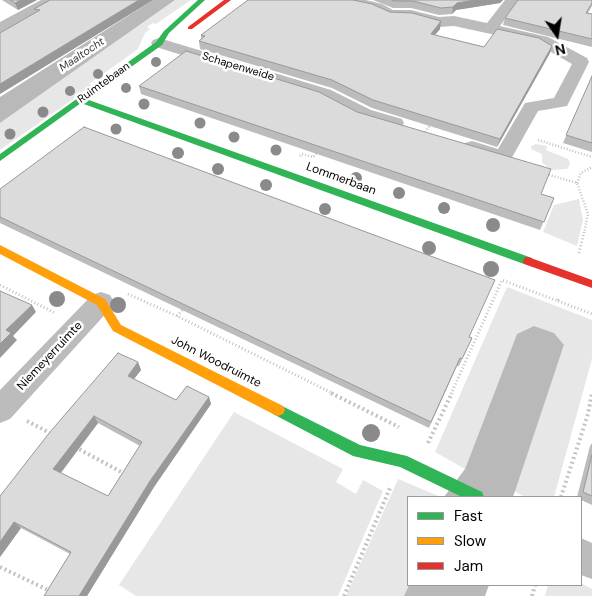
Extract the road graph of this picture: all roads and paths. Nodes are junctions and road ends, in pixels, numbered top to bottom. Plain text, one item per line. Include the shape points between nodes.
1 (52, 0) edge
2 (202, 0) edge
3 (228, 0) edge
4 (347, 0) edge
5 (512, 0) edge
6 (0, 11) edge
7 (20, 17) junction
8 (0, 28) edge
9 (491, 28) junction
10 (159, 43) junction
11 (586, 61) edge
12 (80, 100) junction
13 (430, 125) edge
14 (516, 133) junction
15 (324, 143) edge
16 (460, 143) edge
17 (503, 157) junction
18 (592, 157) edge
19 (0, 158) edge
20 (592, 167) edge
21 (286, 174) junction
22 (577, 183) junction
23 (0, 249) edge
24 (568, 275) junction
25 (592, 284) edge
26 (0, 285) edge
27 (112, 297) junction
28 (190, 301) edge
29 (558, 301) junction
30 (592, 314) edge
31 (178, 316) junction
32 (79, 326) junction
33 (460, 354) edge
34 (468, 358) junction
35 (592, 393) edge
36 (1, 409) edge
37 (590, 415) edge
38 (402, 429) dead end
39 (54, 435) edge
40 (420, 438) dead end
41 (428, 442) junction
42 (71, 444) edge
43 (402, 462) junction
44 (416, 468) junction
45 (130, 476) edge
46 (475, 496) edge
47 (561, 496) edge
48 (0, 567) edge
49 (59, 596) edge
50 (344, 596) edge

1 - 7 street
2 - 10 street, Ruimtebaan via 166,32
3 - 10 street via 186,32
4 - 9 street via 377,7 390,14
5 - 9 street
6 - 7 street
7 - 8 street
9 - 11 street via 542,40
10 - 12 street, Ruimtebaan
10 - 13 street, Schapenweide via 325,94 364,114
11 - 14 street via 561,102 531,106
12 - 19 street, Ruimtebaan
12 - 21 street, Lommerbaan
14 - 17 street
14 - 18 path
15 - 21 path via 313,157 302,154
16 - 17 street
17 - 22 path via 524,168
20 - 22 path via 581,174
21 - 24 street, Lommerbaan
22 - 24 path via 588,214 581,250
23 - 27 street, John Woodruimte
24 - 25 street, Lommerbaan
24 - 29 path
26 - 32 path
27 - 31 path
27 - 32 street, Niemeyerruimte
27 - 43 street, John Woodruimte via 118,328 358,451
28 - 31 path
29 - 30 path
29 - 34 path via 502,280
31 - 38 path
32 - 36 street, Niemeyerruimte
33 - 34 path
34 - 41 path
35 - 37 path
36 - 39 path
37 - 47 path
40 - 41 path
41 - 44 path
42 - 45 path
43 - 44 street, John Woodruimte
43 - 50 path
44 - 46 street, John Woodruimte
48 - 49 path

